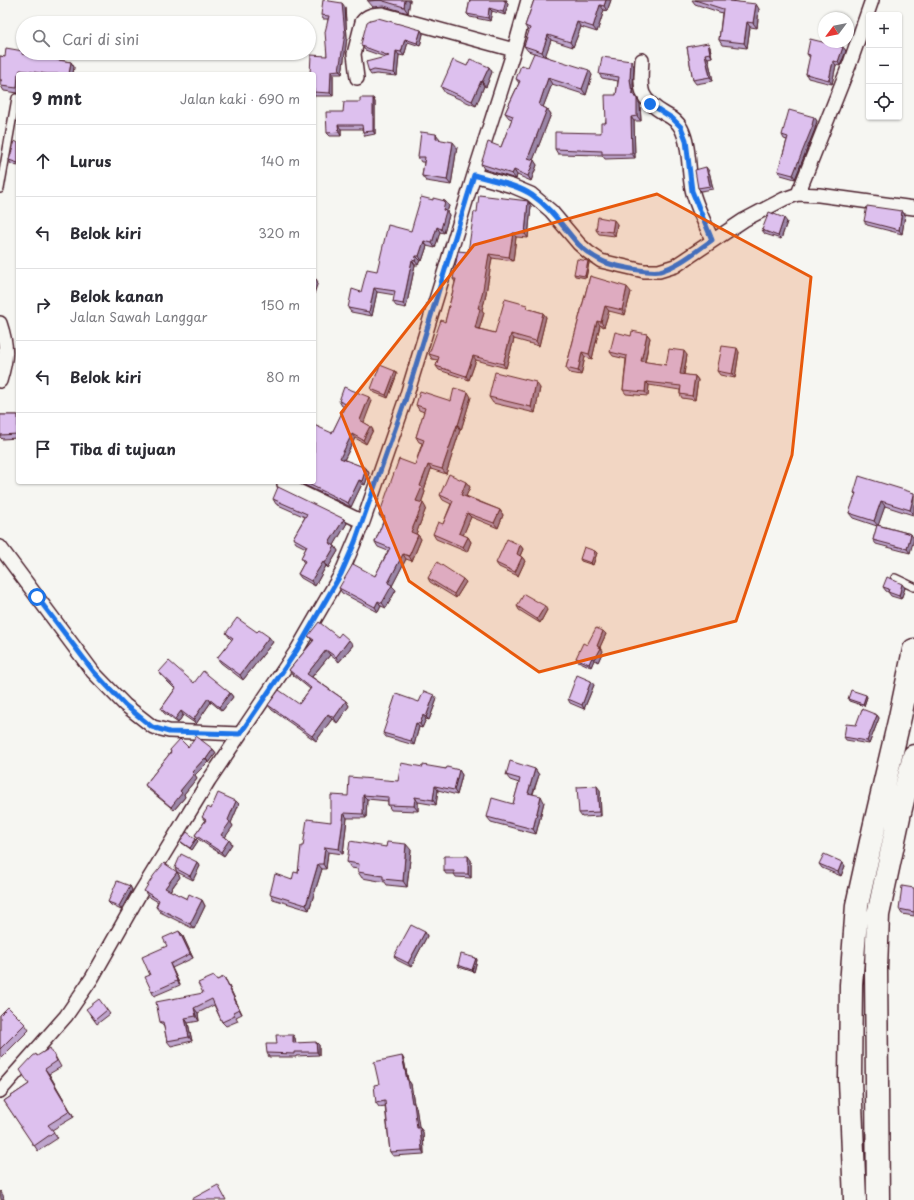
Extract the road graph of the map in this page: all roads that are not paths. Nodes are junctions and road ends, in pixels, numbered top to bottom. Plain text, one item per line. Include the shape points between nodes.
1 (528, 0) edge
2 (872, 0) edge
3 (514, 50) junction
4 (642, 60) dead end
5 (357, 78) dead end
6 (16, 98) dead end
7 (474, 175) junction
8 (0, 189) edge
9 (798, 194) junction
10 (914, 208) edge
11 (712, 240) junction
12 (0, 323) edge
13 (0, 381) edge
14 (284, 484) dead end
15 (363, 522) junction
16 (0, 547) edge
17 (895, 578) dead end
18 (914, 587) edge
19 (914, 650) edge
20 (240, 734) junction
21 (914, 756) edge
22 (0, 1091) edge
23 (855, 1200) edge
24 (878, 1200) edge

1 - 3 street
2 - 9 street
3 - 5 street via 376,14 362,22 354,54
3 - 7 street
4 - 11 street via 643,96 681,127 686,140 692,191
6 - 8 lane
7 - 11 street via 531,194 551,211 579,244 601,261 644,271 659,271 675,266
7 - 15 street via 405,401
9 - 10 street
9 - 11 street via 744,220
12 - 13 street via 6,347
14 - 15 street
15 - 20 street via 341,574 304,638
16 - 20 street via 94,672 125,705 152,727 169,732
17 - 18 lane
19 - 23 highway via 857,905 851,985 850,1080
20 - 22 street via 167,849 92,978 66,1016
21 - 24 highway via 878,915

